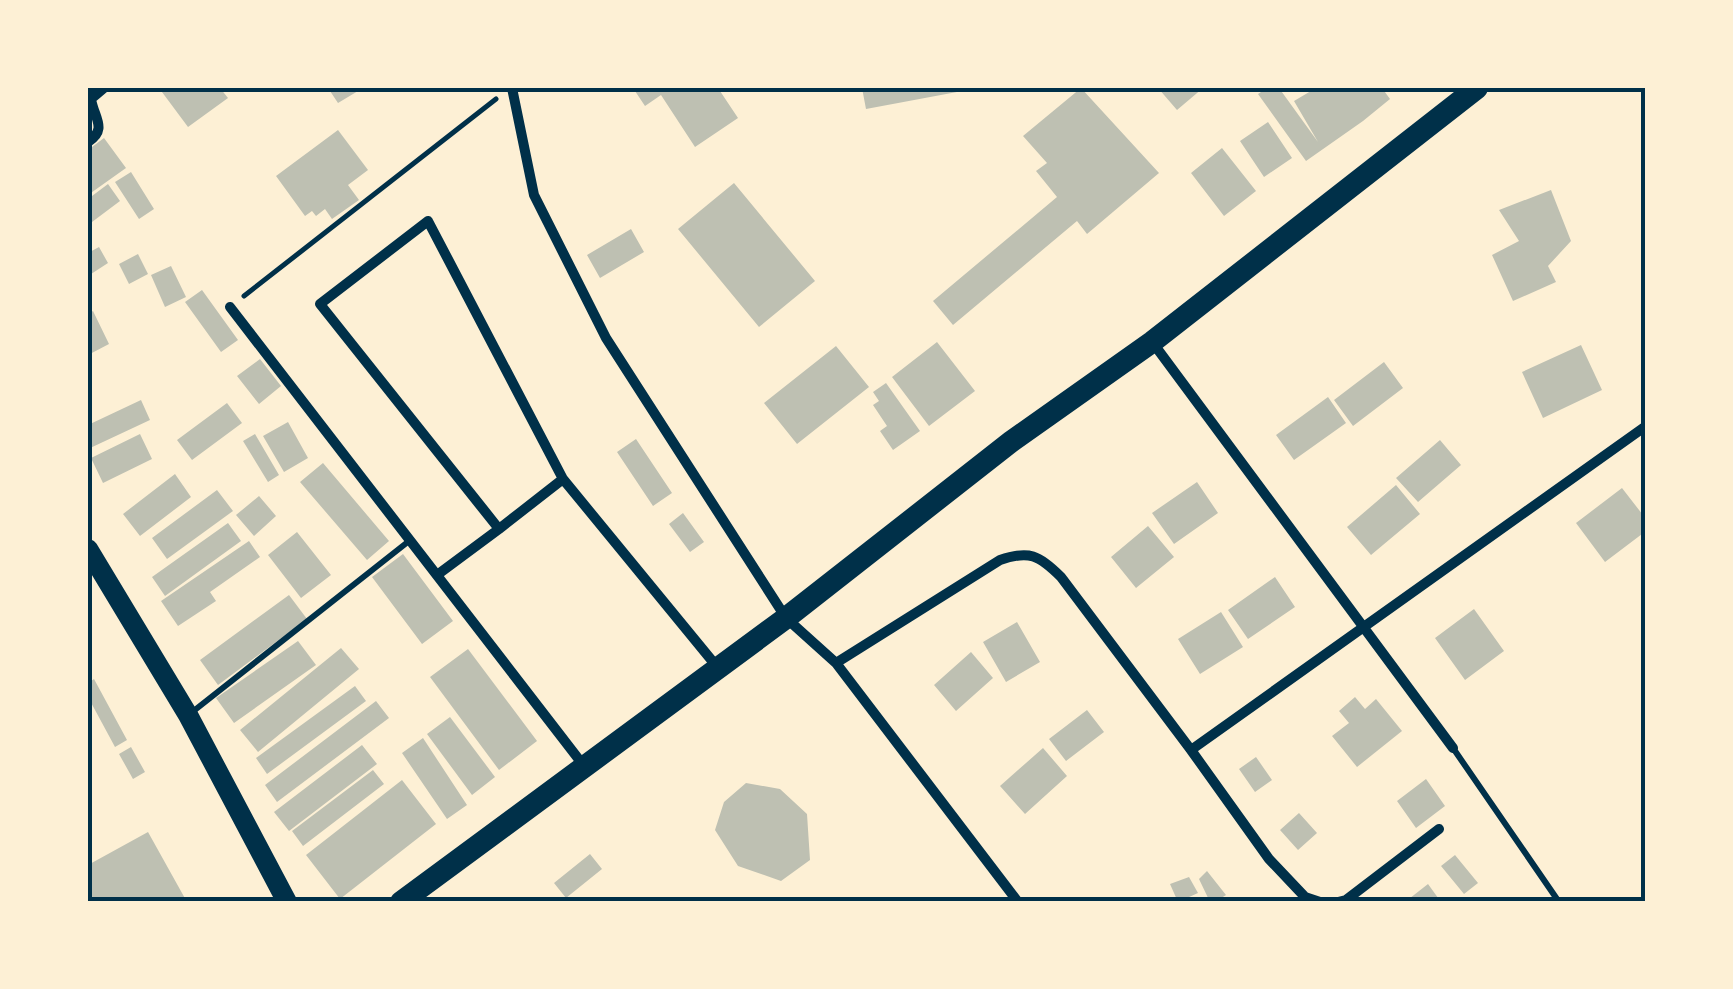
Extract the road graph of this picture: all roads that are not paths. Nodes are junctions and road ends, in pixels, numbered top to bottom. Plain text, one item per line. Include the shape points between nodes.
1 (104, 88) edge
2 (512, 88) edge
3 (1462, 92) edge
4 (88, 142) edge
5 (230, 306) road end
6 (1152, 342) junction
7 (1646, 426) edge
8 (563, 479) junction
9 (499, 529) junction
10 (410, 540) junction
11 (88, 549) edge
12 (437, 575) junction
13 (786, 618) junction
14 (1363, 627) junction
15 (836, 663) junction
16 (718, 668) junction
17 (188, 715) junction
18 (1453, 748) joint
19 (1192, 750) junction
20 (584, 766) junction
21 (1438, 828) dead end
22 (287, 902) edge
23 (401, 902) edge
24 (1018, 902) edge
25 (1320, 902) edge
26 (1338, 902) edge
27 (1559, 902) edge

1 - 4 street via 91,99 99,127
2 - 13 street via 534,195 606,338
3 - 6 main road
5 - 10 street
6 - 13 main road via 1012,441
6 - 14 street
7 - 14 street
8 - 9 street
8 - 9 street via 428,221 320,304
8 - 16 street
9 - 12 street
10 - 12 street
10 - 17 lane
11 - 17 main road
12 - 20 street
13 - 15 street
13 - 16 main road
14 - 18 street
14 - 19 street
15 - 19 street via 985,568 1020,553 1044,560 1061,577
15 - 24 street
16 - 20 main road
17 - 22 main road
18 - 27 lane
19 - 25 street via 1269,859 1305,897
20 - 23 main road
21 - 26 street

